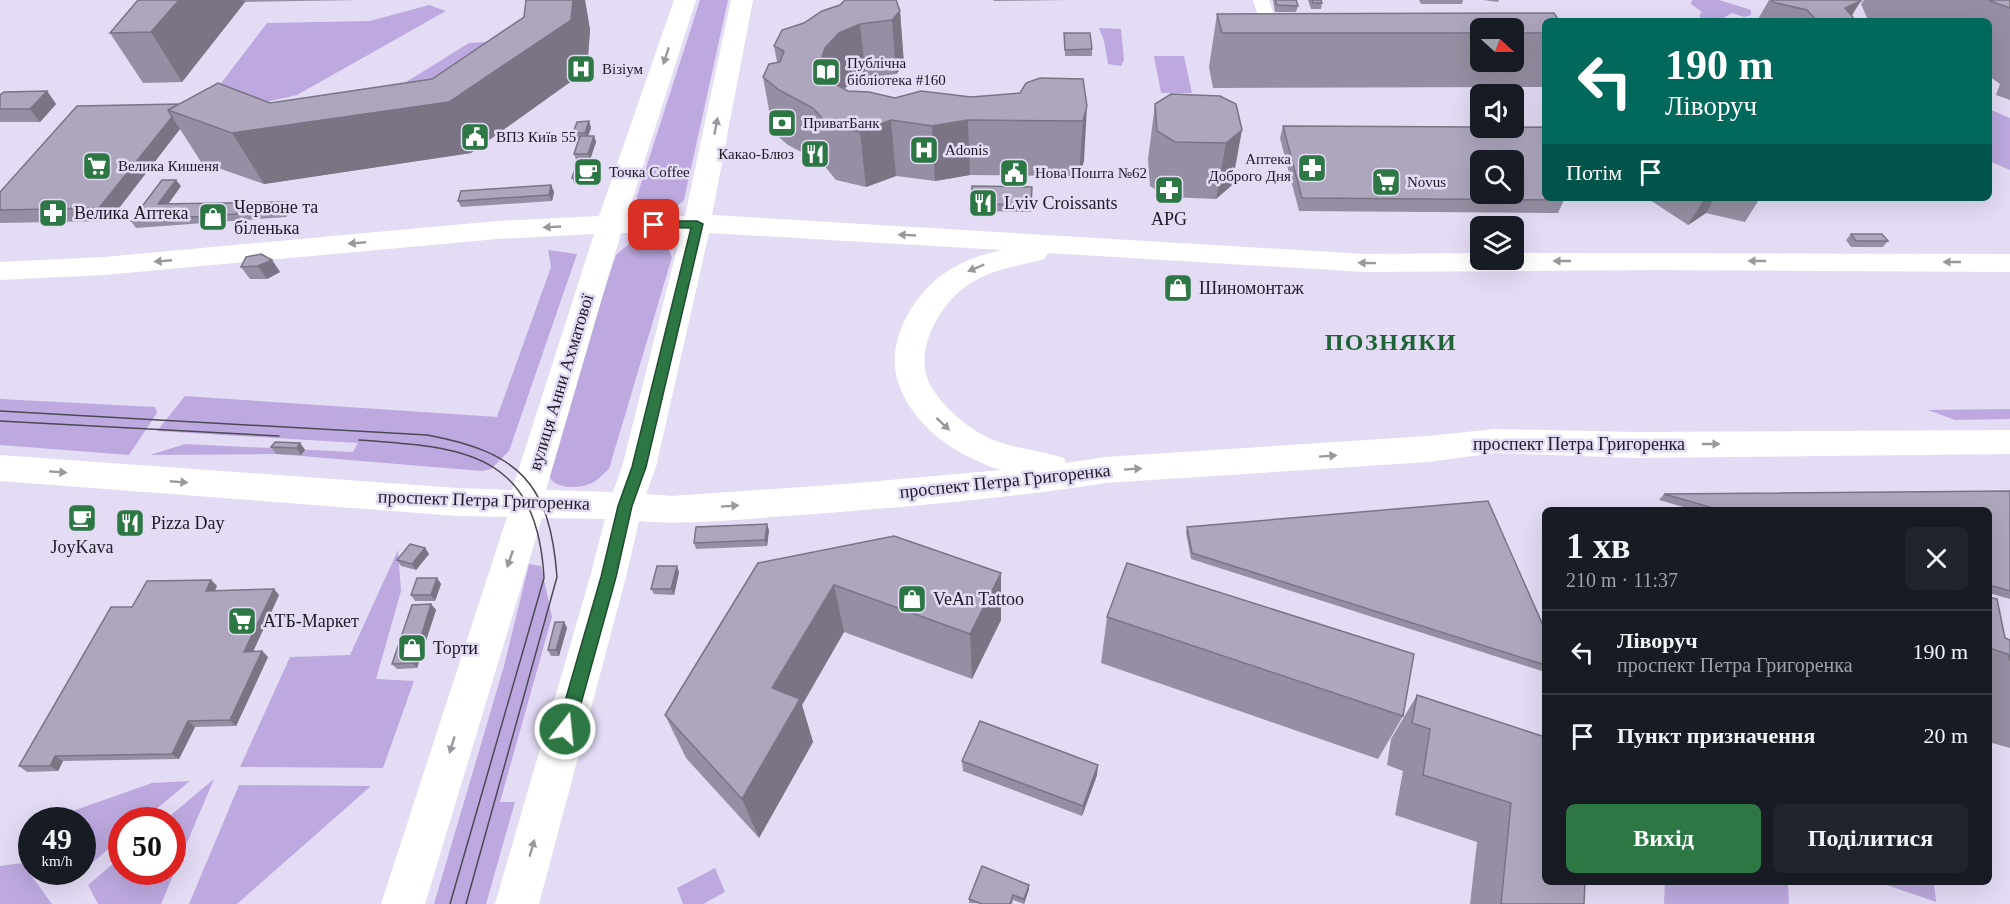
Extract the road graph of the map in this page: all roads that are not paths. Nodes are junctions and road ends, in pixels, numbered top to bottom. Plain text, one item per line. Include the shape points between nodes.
1 (685, 0) edge
2 (742, 0) edge
3 (1261, 0) edge
4 (1267, 21) edge
5 (697, 224) junction
6 (610, 225) junction
7 (1095, 246) junction
8 (2010, 263) edge
9 (0, 271) edge
10 (2010, 442) edge
11 (0, 468) edge
12 (1100, 471) junction
13 (529, 503) junction
14 (625, 506) junction
15 (403, 904) edge
16 (516, 904) edge

1 -> 6 main road, вулиця Анни Ахматової
5 -> 2 main road
3 - 4 street
5 - 6 main road
7 -> 5 main road
5 - 14 main road via 639,467
6 -> 9 main road via 497,230 104,266
6 - 13 main road, вулиця Анни Ахматової via 530,483
8 -> 7 main road via 1365,263
7 -> 12 main road via 1008,256 972,268 943,287 922,311 910,363 915,386 939,422 962,440 996,456 1030,465
12 -> 10 main road, проспект Петра Григоренка via 1495,441 1635,445
11 -> 13 main road, проспект Петра Григоренка via 349,495
14 -> 12 main road, проспект Петра Григоренка via 672,510 823,499
13 - 14 main road, проспект Петра Григоренка
13 -> 15 main road, вулиця Анни Ахматової
16 -> 14 main road

